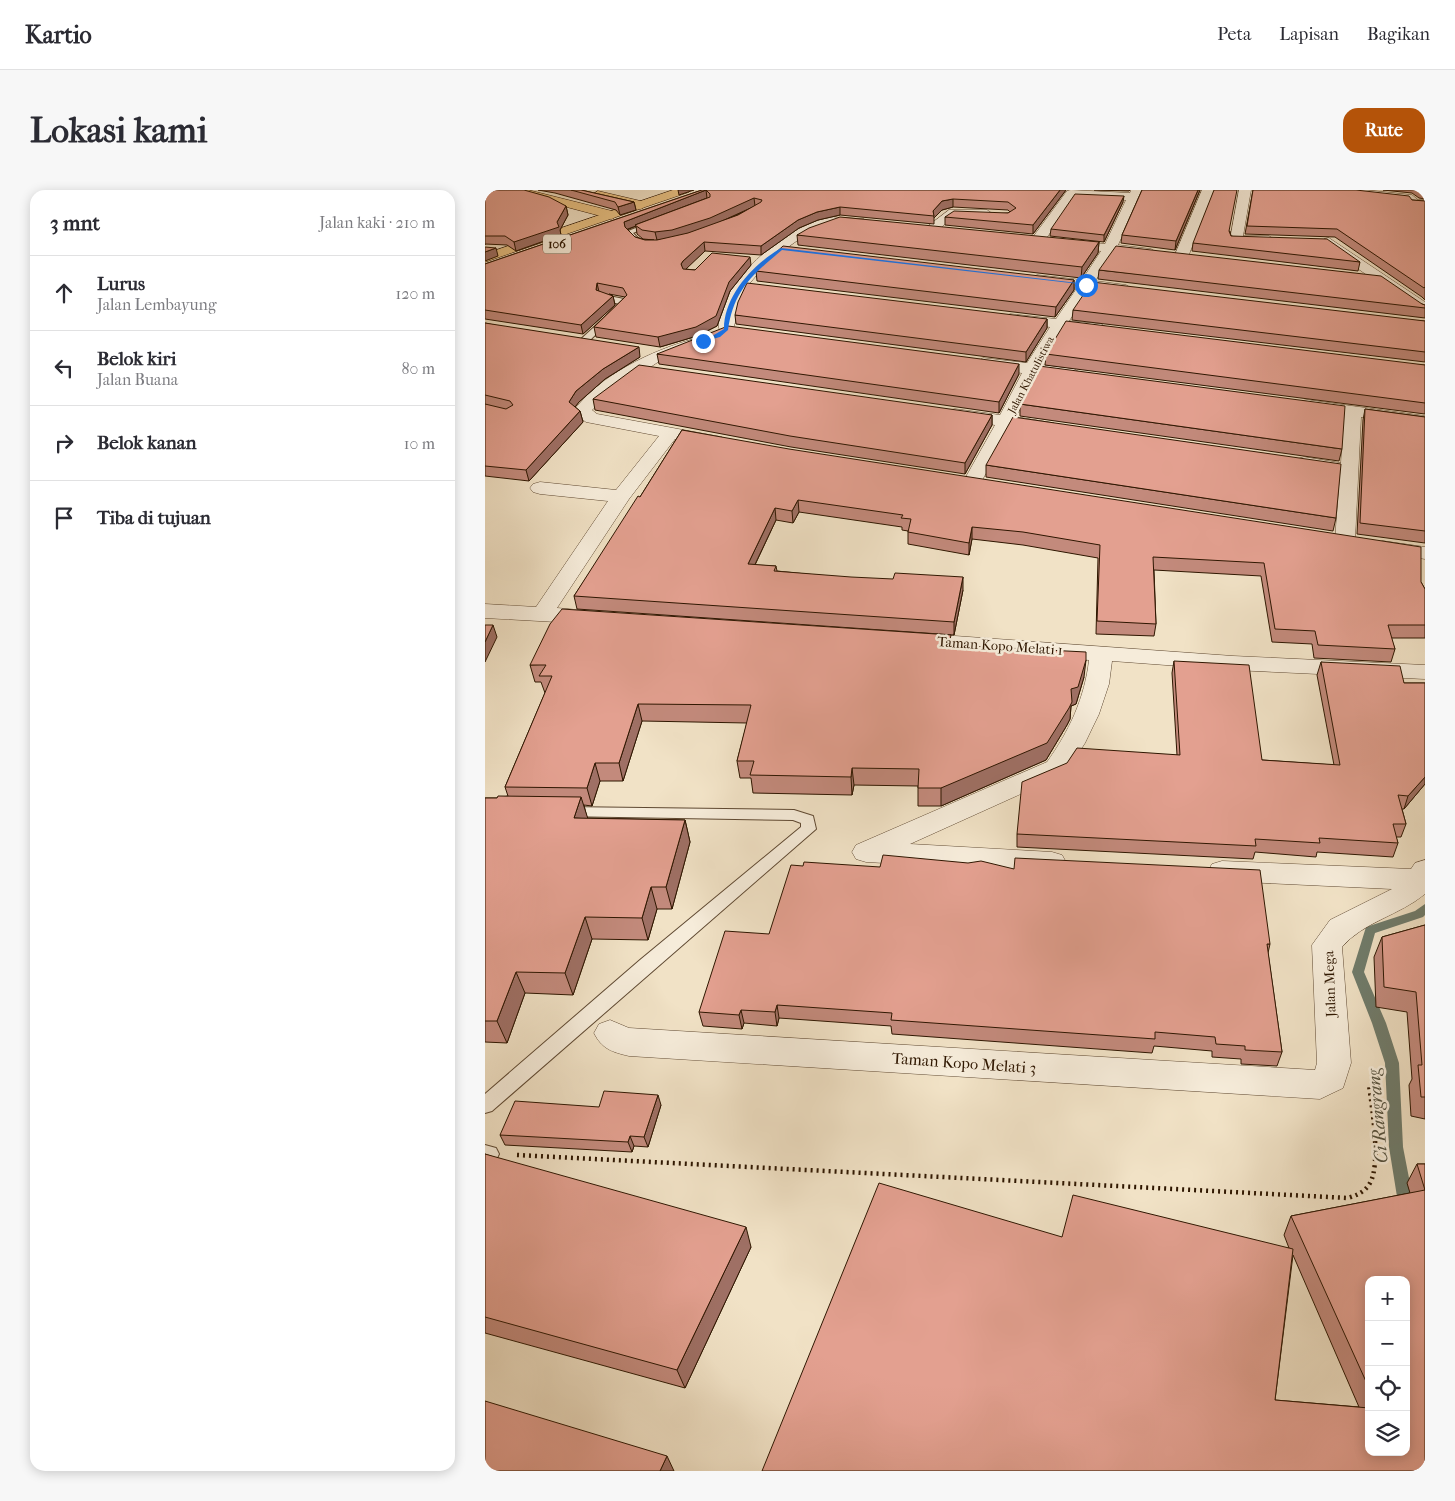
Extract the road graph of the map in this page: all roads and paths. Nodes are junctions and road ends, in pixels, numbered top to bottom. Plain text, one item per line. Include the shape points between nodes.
1 (514, 190) edge
2 (681, 190) edge
3 (1208, 190) edge
4 (1245, 190) edge
5 (1334, 190) edge
6 (1360, 192) junction
7 (690, 193) edge
8 (1133, 198) edge
9 (554, 199) junction
10 (641, 204) junction
11 (1353, 204) edge
12 (1425, 204) edge
13 (653, 213) junction
14 (612, 215) junction
15 (1000, 215) edge
16 (629, 219) junction
17 (871, 222) edge
18 (916, 227) edge
19 (932, 229) junction
20 (567, 231) junction
21 (951, 231) edge
22 (1281, 240) edge
23 (1312, 241) edge
24 (650, 244) edge
25 (1110, 248) junction
26 (781, 249) junction
27 (485, 250) edge
28 (507, 251) junction
29 (801, 251) edge
30 (1181, 257) junction
31 (485, 258) edge
32 (1196, 258) edge
33 (1324, 258) edge
34 (1352, 258) junction
35 (750, 259) edge
36 (767, 260) junction
37 (485, 268) edge
38 (1355, 277) edge
39 (1027, 278) edge
40 (1385, 280) junction
41 (742, 285) junction
42 (1086, 285) junction
43 (762, 288) edge
44 (1143, 291) edge
45 (602, 296) edge
46 (1425, 308) edge
47 (990, 315) edge
48 (1060, 324) junction
49 (726, 329) junction
50 (1119, 331) edge
51 (746, 332) edge
52 (564, 339) edge
53 (583, 342) junction
54 (601, 345) edge
55 (636, 350) edge
56 (661, 354) junction
57 (964, 360) edge
58 (637, 368) junction
59 (1033, 369) junction
60 (667, 372) edge
61 (1090, 376) edge
62 (1297, 404) edge
63 (1353, 411) junction
64 (938, 412) edge
65 (1006, 421) junction
66 (1425, 421) edge
67 (1065, 430) edge
68 (670, 433) junction
69 (735, 444) edge
70 (1290, 461) edge
71 (1349, 470) junction
72 (953, 479) edge
73 (972, 482) junction
74 (991, 485) edge
75 (540, 488) dead end
76 (621, 496) junction
77 (1425, 553) edge
78 (485, 611) edge
79 (542, 614) junction
80 (610, 618) edge
81 (891, 638) edge
82 (1101, 654) junction
83 (1425, 672) edge
84 (550, 812) edge
85 (1075, 864) edge
86 (1195, 869) edge
87 (1424, 875) edge
88 (611, 1033) dead end
89 (1320, 1085) joint
90 (1369, 1085) dead end
91 (485, 1105) edge
92 (487, 1154) edge

1 - 9 main road
2 - 10 main road via 657,194 587,193
3 - 30 street
4 - 22 street via 1236,240
5 - 6 street
6 - 11 street
6 - 12 street via 1412,199 1414,203
7 - 10 main road, 106
7 - 13 main road, 106
8 - 25 street, Jalan Khatulistiwa
8 - 25 street via 1065,200 1033,240
9 - 14 main road
9 - 20 main road via 576,214
10 - 13 main road
10 - 14 main road, 106
13 - 16 main road, 106
13 - 24 lane via 663,219 629,232 637,242
14 - 16 main road
14 - 20 main road, 106
15 - 19 street via 949,214
16 - 37 main road, 106
17 - 26 street via 823,223
18 - 19 street
19 - 21 street
20 - 28 main road, 106
23 - 34 street via 1329,242
25 - 30 street
25 - 42 street, Jalan Khatulistiwa
26 - 29 street
26 - 36 street
27 - 28 street
28 - 31 main road, 106
30 - 32 street
33 - 34 street
34 - 40 street
35 - 36 street
36 - 41 street
38 - 40 street
39 - 42 street
40 - 46 street
41 - 43 street
41 - 49 street via 731,303
42 - 44 street
42 - 48 street, Jalan Khatulistiwa
45 - 53 lane via 623,304
47 - 48 street
48 - 50 street
48 - 59 street, Jalan Khatulistiwa
49 - 51 street
49 - 56 street via 718,336
52 - 53 street
53 - 54 street
55 - 56 street
56 - 58 street
57 - 59 street
58 - 60 street
58 - 68 street via 605,390 582,412 592,418
59 - 61 street
59 - 65 street, Jalan Khatulistiwa
62 - 63 street
63 - 66 street
63 - 71 street
64 - 65 street
65 - 67 street
65 - 73 street, Jalan Khatulistiwa
68 - 69 street
68 - 76 street
70 - 71 street
71 - 77 street via 1335,538
72 - 73 street
73 - 74 street
75 - 76 street
76 - 79 street
78 - 79 street
79 - 80 street
81 - 82 street, Taman Kopo Melati 1
82 - 83 street, Taman Kopo Melati 1
82 - 85 street via 1101,668 1083,721 1073,746 1056,768 866,852
84 - 91 lane via 793,815 808,820 809,830 646,965
86 - 87 street
87 - 89 street, Jalan Mega via 1402,897 1341,928 1327,945 1333,1063 1331,1078
88 - 89 street, Taman Kopo Melati 3 via 618,1040 629,1042
90 - 92 path via 1377,1166 1371,1184 1364,1192 1349,1198

